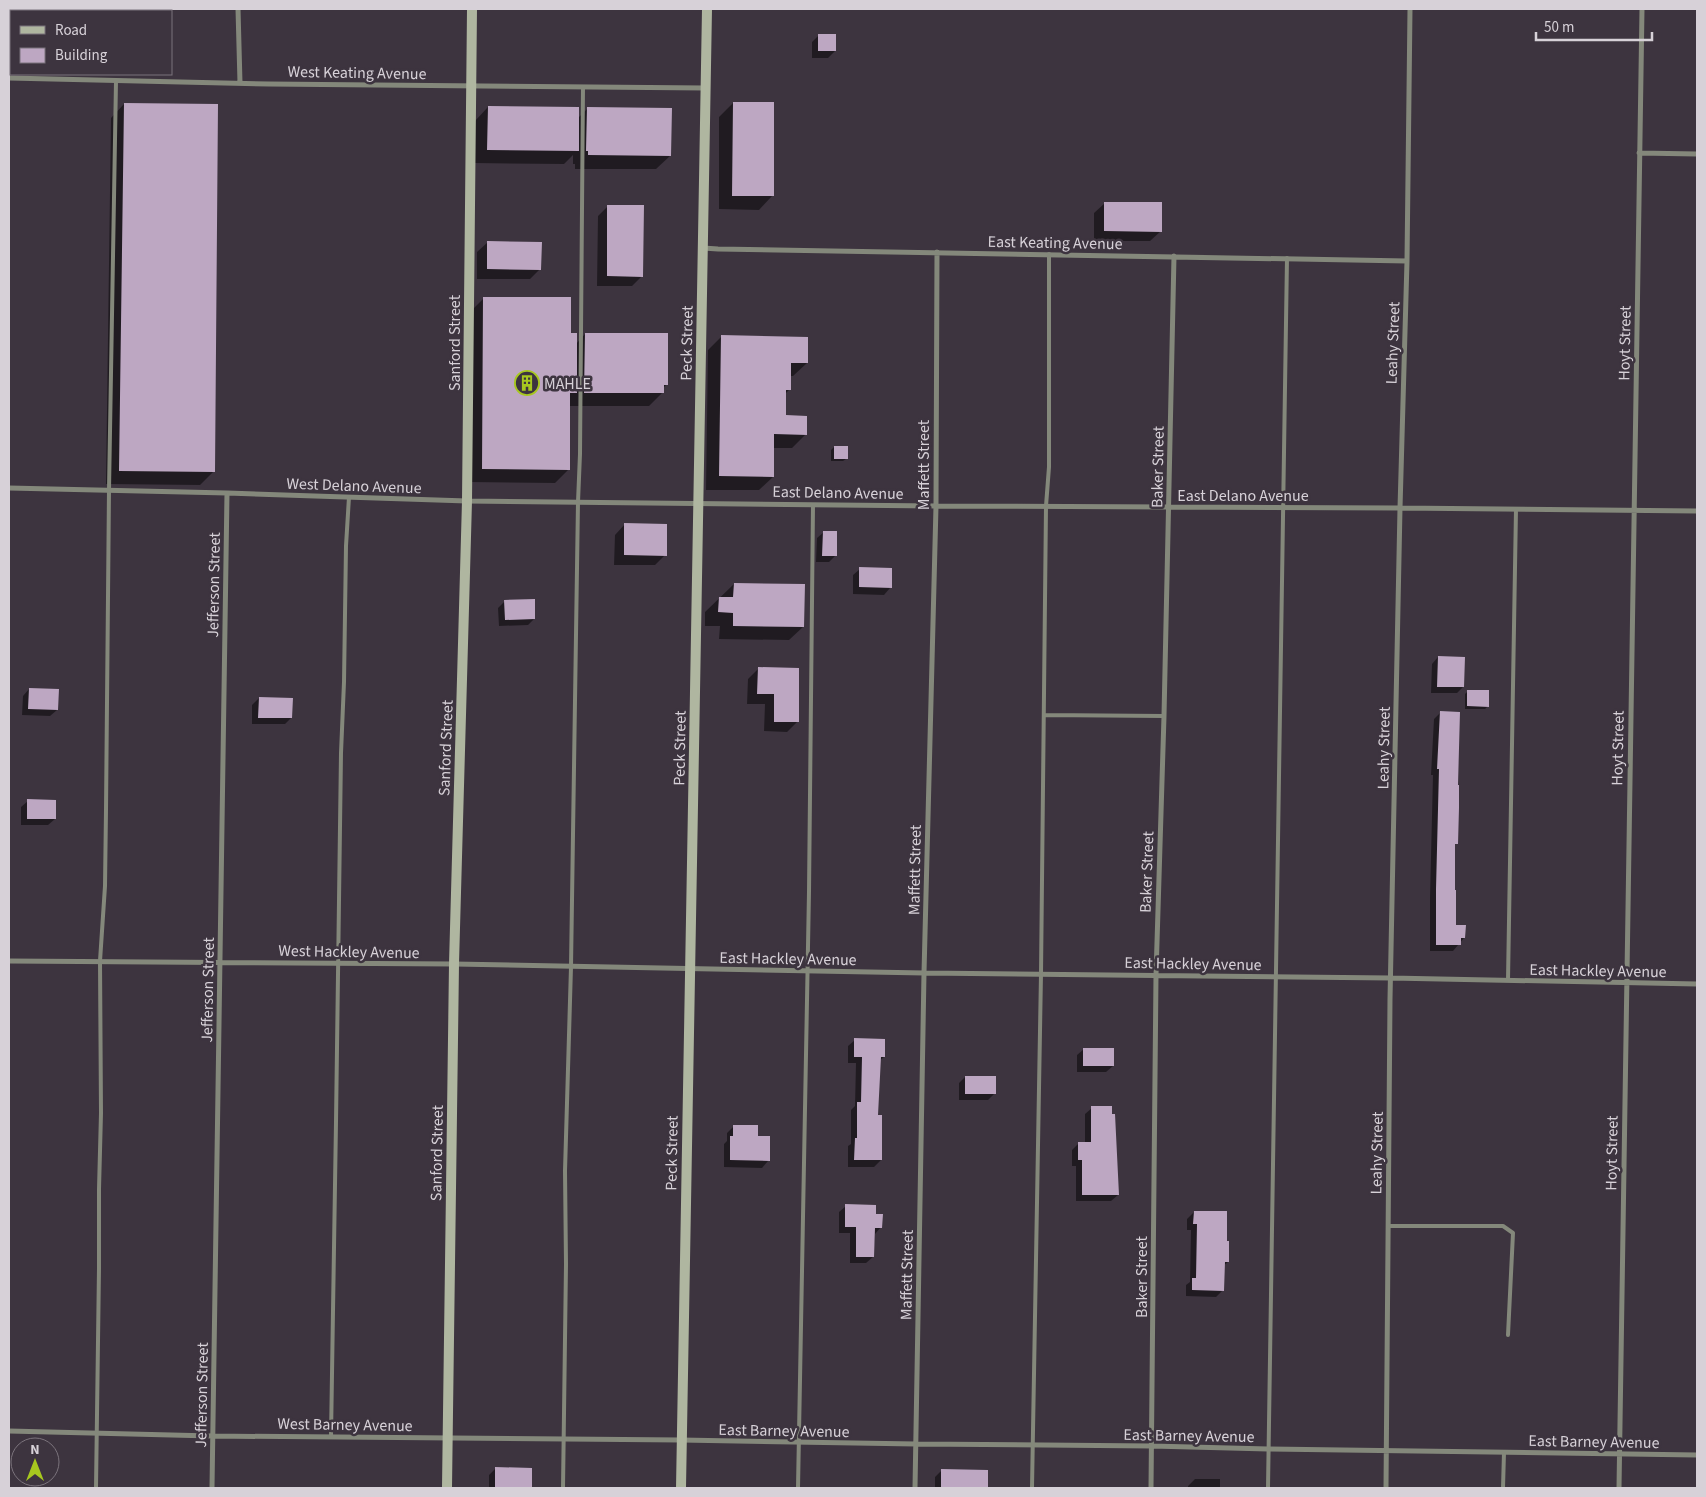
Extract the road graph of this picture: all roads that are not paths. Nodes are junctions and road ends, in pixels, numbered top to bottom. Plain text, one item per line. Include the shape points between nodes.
1 (238, 9) edge
2 (472, 9) edge
3 (707, 9) edge
4 (1410, 9) edge
5 (1642, 9) edge
6 (9, 78) edge
7 (116, 80) junction
8 (240, 83) junction
9 (471, 86) junction
10 (583, 87) junction
11 (706, 88) junction
12 (1639, 153) junction
13 (1697, 154) edge
14 (702, 248) junction
15 (937, 252) junction
16 (1049, 254) junction
17 (1174, 256) junction
18 (1288, 258) junction
19 (1407, 261) junction
20 (9, 488) edge
21 (109, 490) junction
22 (227, 493) junction
23 (349, 497) junction
24 (468, 501) junction
25 (578, 502) junction
26 (699, 503) junction
27 (813, 505) junction
28 (936, 506) junction
29 (1046, 506) junction
30 (1168, 507) junction
31 (1284, 507) junction
32 (1400, 508) junction
33 (1516, 509) junction
34 (1634, 510) junction
35 (1697, 511) edge
36 (1044, 715) junction
37 (1164, 716) junction
38 (9, 961) edge
39 (100, 961) junction
40 (220, 962) junction
41 (338, 963) junction
42 (454, 964) junction
43 (571, 967) junction
44 (689, 969) junction
45 (808, 971) junction
46 (924, 973) junction
47 (1040, 974) junction
48 (1156, 975) junction
49 (1276, 977) junction
50 (1391, 978) junction
51 (1508, 980) junction
52 (1626, 983) junction
53 (1697, 984) edge
54 (1388, 1226) junction
55 (1508, 1336) dead end
56 (9, 1431) edge
57 (96, 1433) junction
58 (212, 1436) junction
59 (331, 1437) junction
60 (448, 1438) junction
61 (563, 1439) junction
62 (681, 1440) junction
63 (799, 1442) junction
64 (916, 1444) junction
65 (1032, 1445) junction
66 (1152, 1446) junction
67 (1268, 1450) junction
68 (1386, 1451) junction
69 (1504, 1452) junction
70 (1620, 1454) junction
71 (1697, 1455) edge
72 (96, 1488) edge
73 (212, 1488) edge
74 (447, 1488) edge
75 (562, 1488) edge
76 (681, 1488) edge
77 (798, 1488) edge
78 (915, 1488) edge
79 (1032, 1488) edge
80 (1151, 1488) edge
81 (1268, 1488) edge
82 (1386, 1488) edge
83 (1503, 1488) edge
84 (1619, 1488) edge

1 - 8 street
2 - 9 street, Sanford Street
3 - 11 street, Peck Street
4 - 19 street, Leahy Street
5 - 12 street, Hoyt Street
6 - 7 street, West Keating Avenue
7 - 8 street, West Keating Avenue
7 - 21 lane
8 - 9 street, West Keating Avenue
9 - 10 street, West Keating Avenue
9 - 24 street, Sanford Street
10 - 11 street, West Keating Avenue
10 - 25 lane
11 - 14 street, Peck Street
12 - 13 street
12 - 34 street, Hoyt Street
14 - 15 street, East Keating Avenue
14 - 26 street, Peck Street
15 - 16 street, East Keating Avenue
15 - 28 street, Maffett Street
16 - 17 street, East Keating Avenue
16 - 29 lane via 1049,467
17 - 18 street, East Keating Avenue
17 - 30 street, Baker Street
18 - 19 street, East Keating Avenue
18 - 31 lane
19 - 32 street, Leahy Street
20 - 21 street, West Delano Avenue
21 - 22 street, West Delano Avenue
21 - 39 lane via 105,886
22 - 23 street, West Delano Avenue
22 - 40 street, Jefferson Street
23 - 24 street, West Delano Avenue
23 - 41 lane
24 - 25 street, West Delano Avenue
24 - 42 street, Sanford Street
25 - 26 street, West Delano Avenue
25 - 43 lane
26 - 27 street, East Delano Avenue
26 - 44 street, Peck Street
27 - 28 street, East Delano Avenue
27 - 45 lane
28 - 29 street, East Delano Avenue
28 - 46 street, Maffett Street
29 - 30 street, East Delano Avenue
29 - 36 lane
30 - 31 street, East Delano Avenue
30 - 37 street, Baker Street
31 - 32 street, East Delano Avenue
31 - 49 lane
32 - 33 street, East Delano Avenue
32 - 50 street, Leahy Street
33 - 34 street, East Delano Avenue
33 - 51 lane
34 - 35 street, East Delano Avenue
34 - 52 street, Hoyt Street
36 - 37 lane
36 - 47 lane
37 - 48 street, Baker Street
38 - 39 street, West Hackley Avenue
39 - 40 street, West Hackley Avenue
39 - 57 lane
40 - 41 street, West Hackley Avenue
40 - 58 street, Jefferson Street
41 - 42 street, West Hackley Avenue
41 - 59 lane
42 - 43 street, West Hackley Avenue
42 - 60 street, Sanford Street
43 - 44 street, West Hackley Avenue
43 - 61 lane
44 - 45 street, East Hackley Avenue
44 - 62 street, Peck Street
45 - 46 street, East Hackley Avenue
45 - 63 lane
46 - 47 street, East Hackley Avenue
46 - 64 street, Maffett Street
47 - 48 street, East Hackley Avenue
47 - 65 lane
48 - 49 street, East Hackley Avenue
48 - 66 street, Baker Street
49 - 50 street, East Hackley Avenue
49 - 67 lane
50 - 51 street, East Hackley Avenue
50 - 54 street, Leahy Street
51 - 52 street, East Hackley Avenue
52 - 53 street, East Hackley Avenue
52 - 70 street, Hoyt Street
54 - 55 lane via 1503,1226 1514,1233
54 - 68 street, Leahy Street
56 - 57 street, West Barney Avenue
57 - 58 street, West Barney Avenue
57 - 72 lane
58 - 59 street, West Barney Avenue
58 - 73 street, Jefferson Street
59 - 60 street, West Barney Avenue
60 - 61 street, West Barney Avenue
60 - 74 street, Sanford Street
61 - 62 street, West Barney Avenue
61 - 75 lane
62 - 63 street, East Barney Avenue
62 - 76 street, Peck Street
63 - 64 street, East Barney Avenue
63 - 77 lane
64 - 65 street, East Barney Avenue
64 - 78 street, Maffett Street
65 - 66 street, East Barney Avenue
65 - 79 lane
66 - 67 street, East Barney Avenue
66 - 80 street, Baker Street
67 - 68 street, East Barney Avenue
67 - 81 lane
68 - 69 street, East Barney Avenue
68 - 82 street, Leahy Street
69 - 70 street, East Barney Avenue
69 - 83 lane
70 - 71 street, East Barney Avenue
70 - 84 street, Hoyt Street

